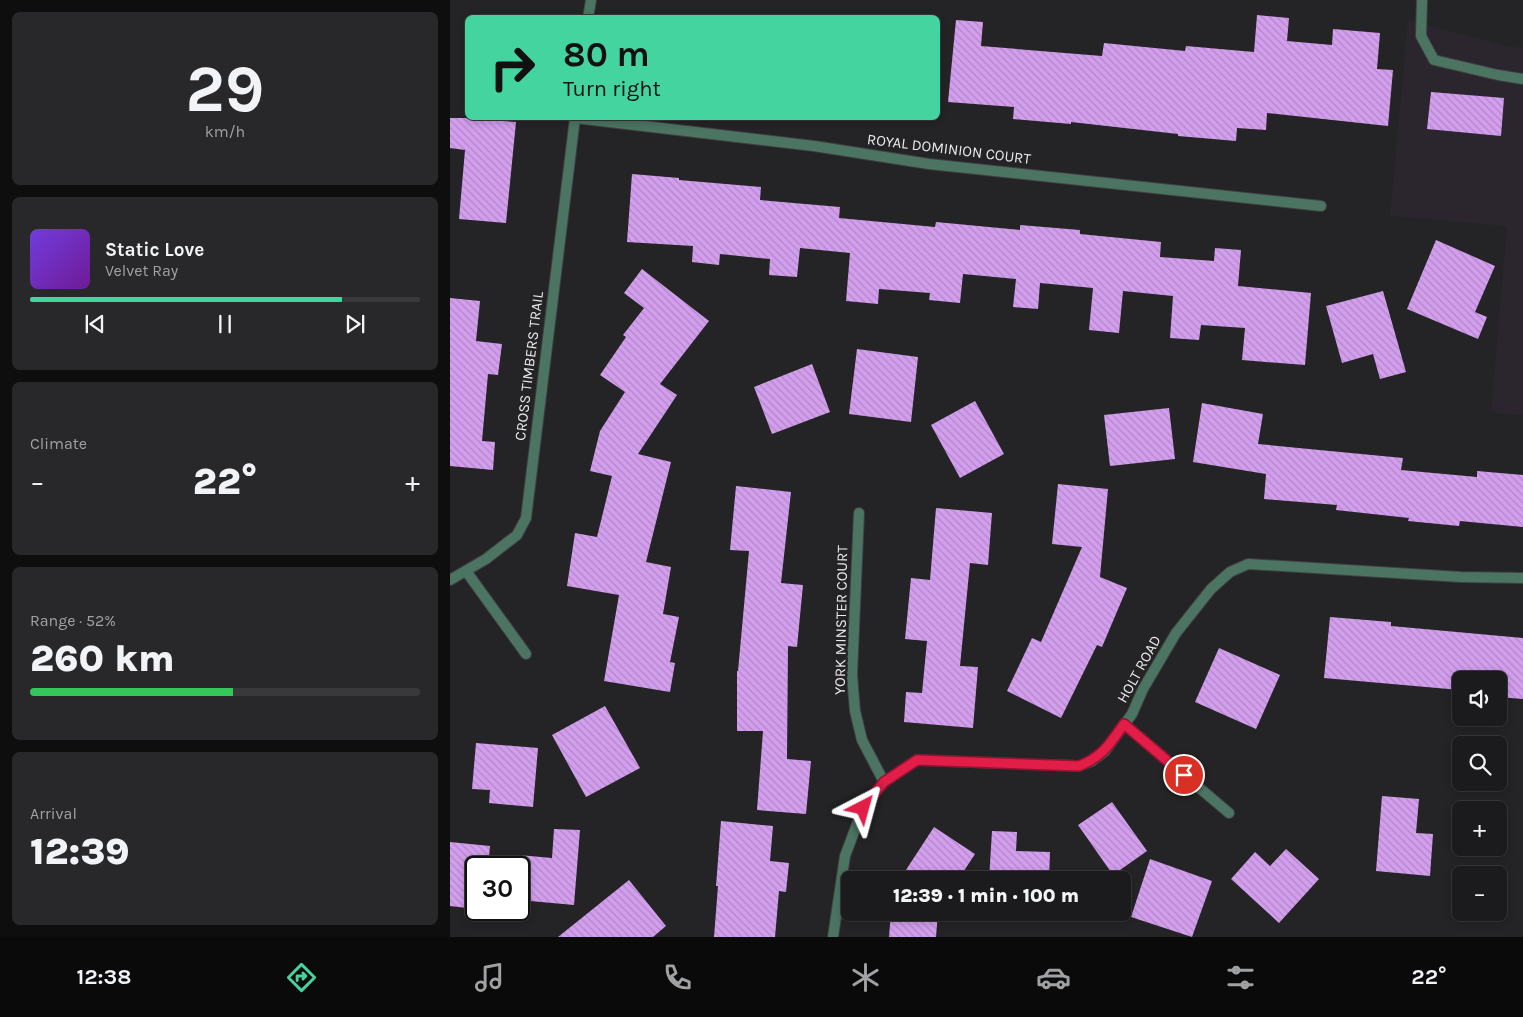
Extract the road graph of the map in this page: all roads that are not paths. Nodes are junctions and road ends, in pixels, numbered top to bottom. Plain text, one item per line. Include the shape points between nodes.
1 (591, 0) edge
2 (1422, 0) edge
3 (588, 15) edge
4 (1523, 79) edge
5 (575, 120) edge
6 (592, 120) edge
7 (1321, 206) dead end
8 (859, 513) dead end
9 (466, 571) junction
10 (1523, 578) edge
11 (450, 580) edge
12 (526, 654) dead end
13 (1124, 724) junction
14 (884, 782) junction
15 (1230, 813) dead end
16 (833, 937) edge

1 - 3 street
2 - 4 street via 1421,36 1434,60
5 - 9 street, CROSS TIMBERS TRAIL via 526,518 517,535
6 - 7 street, ROYAL DOMINION COURT via 822,147 929,164
8 - 14 street, YORK MINSTER COURT via 852,675 855,711 862,740
9 - 11 street, CROSS TIMBERS TRAIL
9 - 12 street
10 - 13 street, HOLT ROAD via 1248,564 1230,572 1210,589 1182,626
13 - 14 street, HOLT ROAD via 1105,751 1079,766 917,760
13 - 15 street
14 - 16 street, HOLT ROAD via 863,808 845,856

